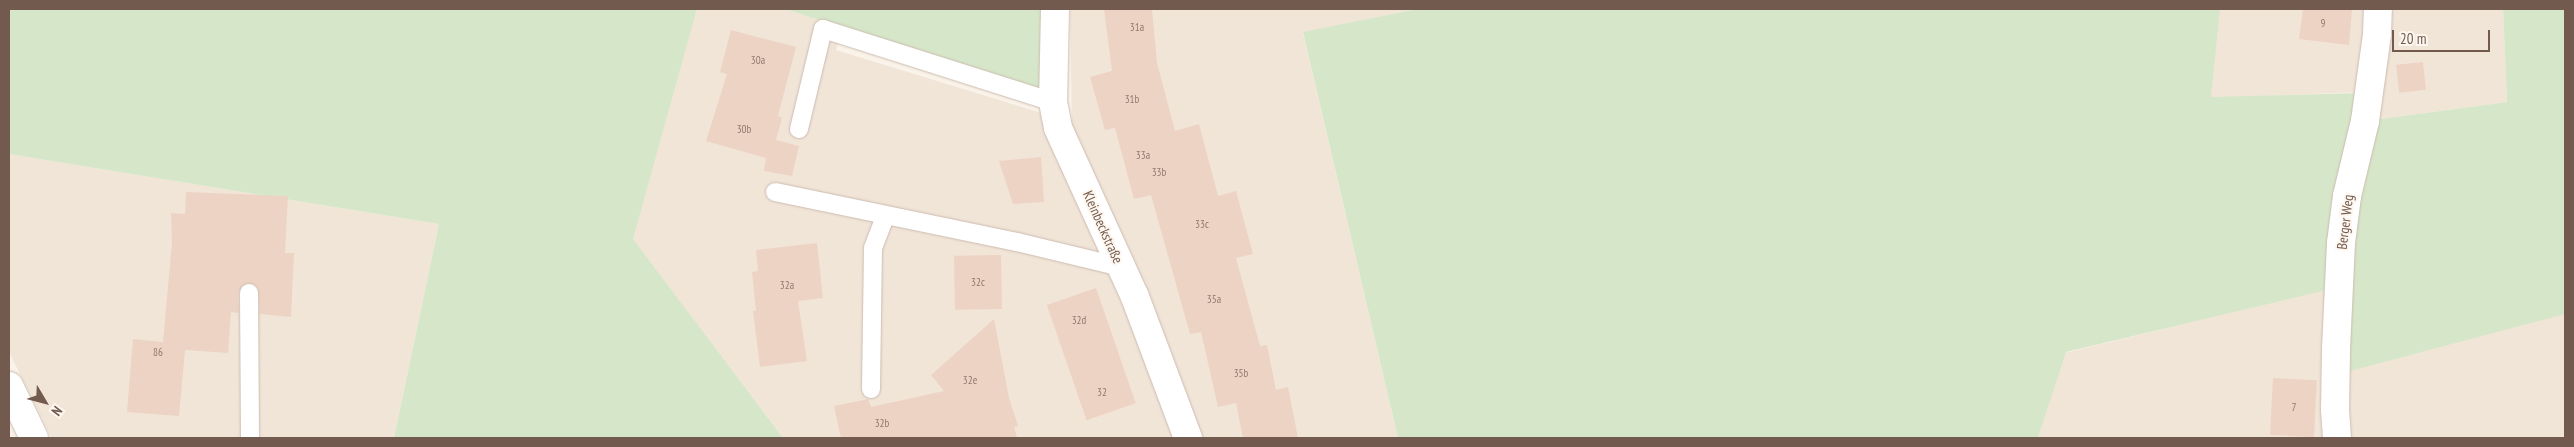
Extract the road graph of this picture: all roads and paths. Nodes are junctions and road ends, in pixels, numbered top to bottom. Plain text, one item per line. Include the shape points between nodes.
1 (1055, 9) edge
2 (2378, 9) edge
3 (1053, 102) junction
4 (799, 129) dead end
5 (775, 192) dead end
6 (885, 216) junction
7 (1121, 267) junction
8 (249, 293) dead end
9 (9, 386) edge
10 (871, 389) dead end
11 (34, 438) edge
12 (250, 438) edge
13 (1188, 438) edge
14 (2337, 438) edge

1 - 3 street, Kleinbeckstraße
2 - 14 street, Berger Weg via 2365,121 2347,196 2341,243 2336,350
3 - 4 lane via 822,29
3 - 7 street, Kleinbeckstraße via 1058,128
5 - 6 lane
6 - 7 lane
6 - 10 lane via 873,248
7 - 13 street, Kleinbeckstraße
8 - 12 lane
9 - 11 street

